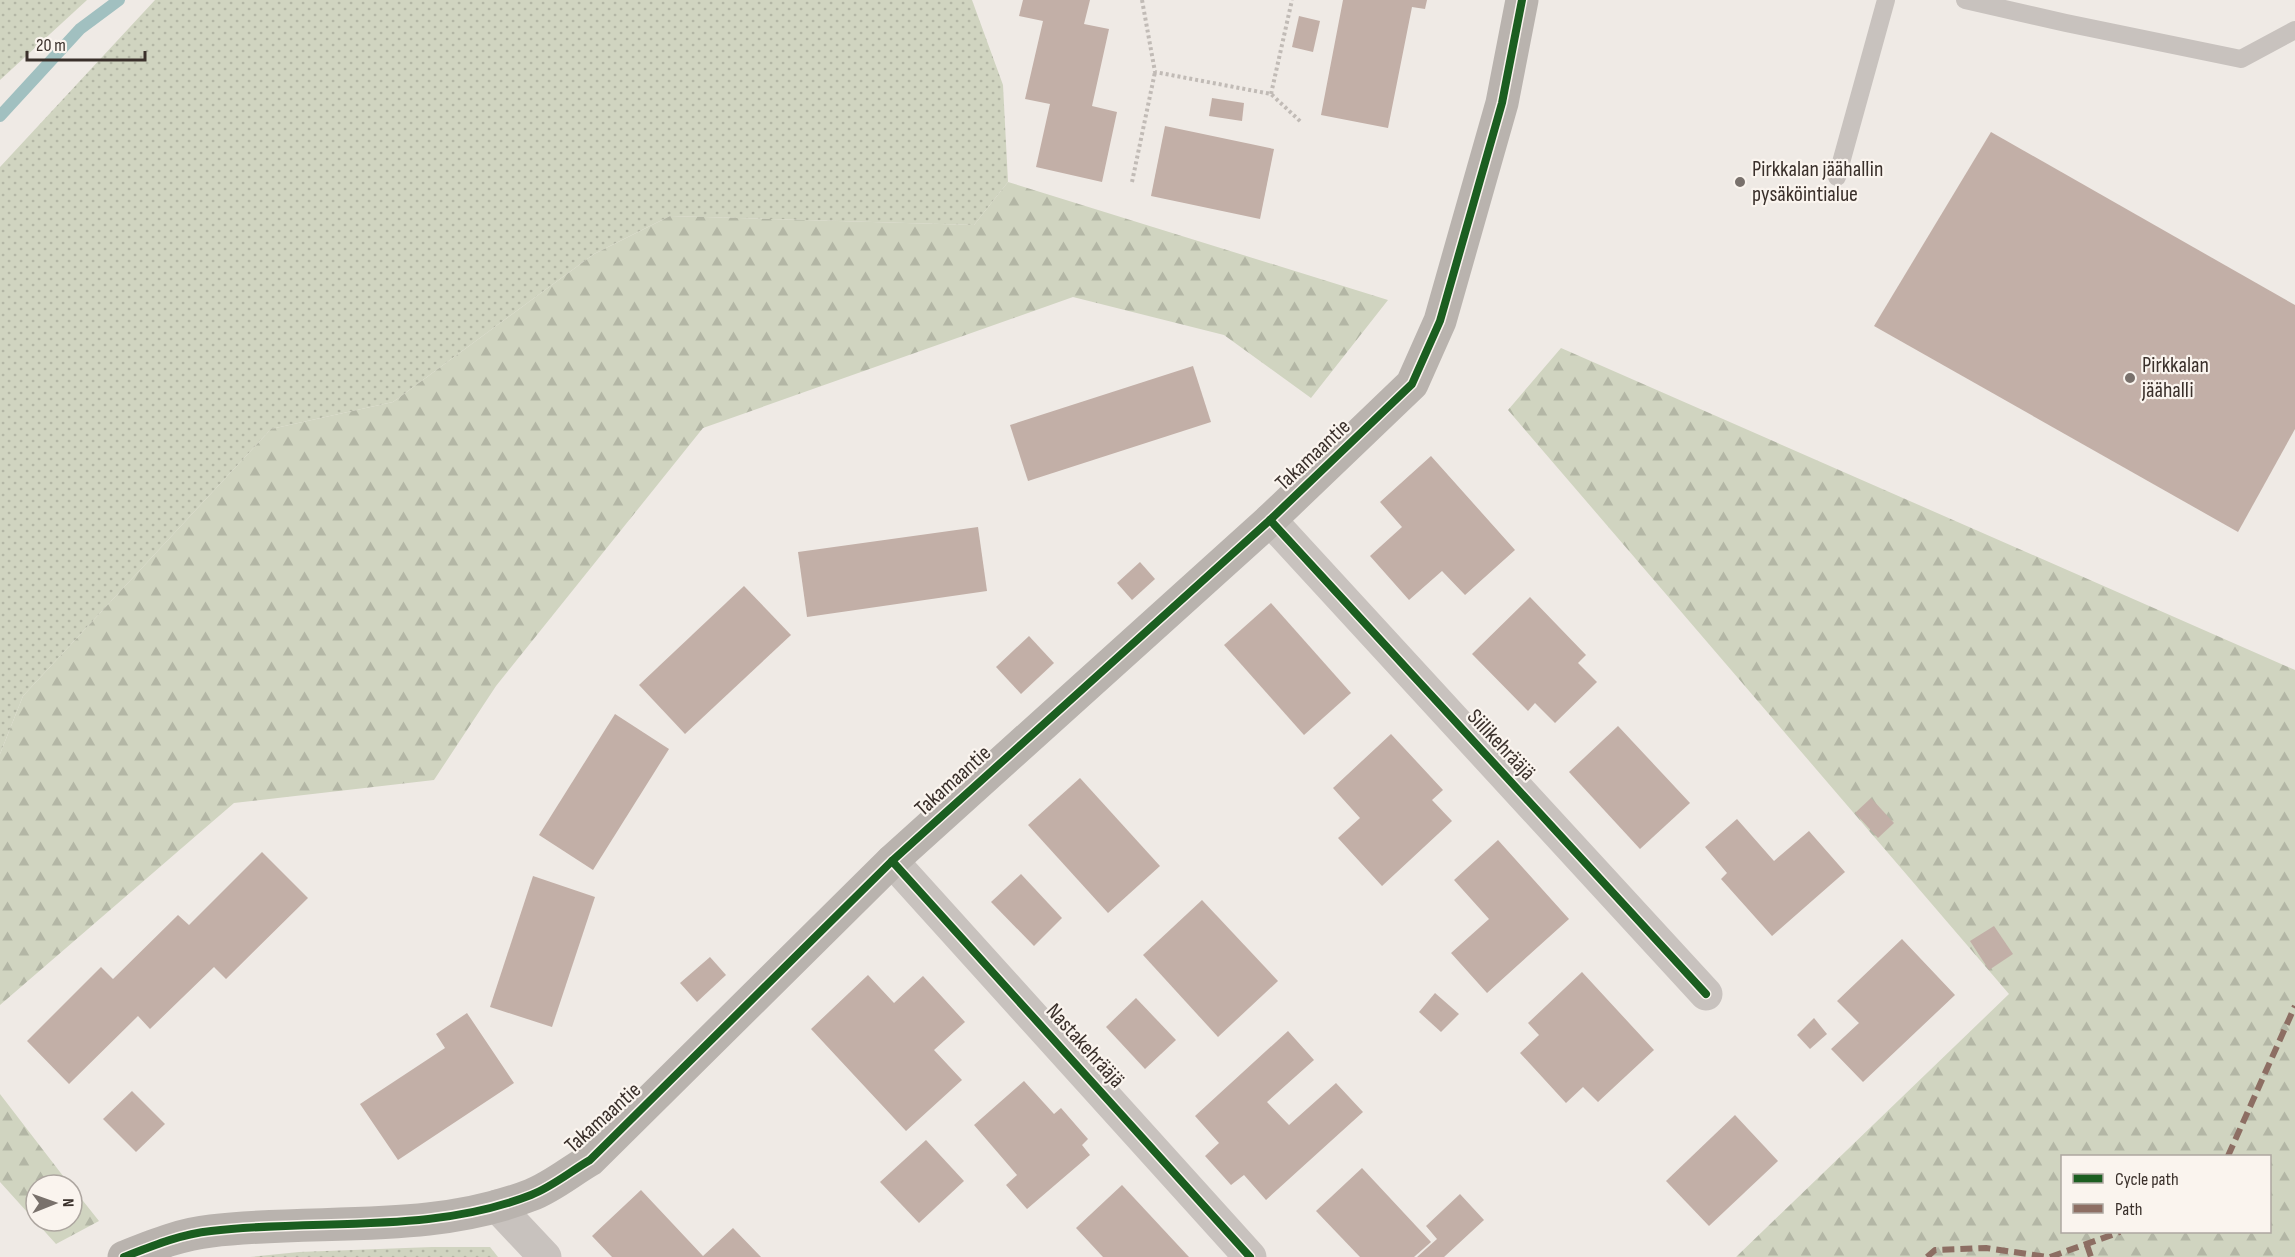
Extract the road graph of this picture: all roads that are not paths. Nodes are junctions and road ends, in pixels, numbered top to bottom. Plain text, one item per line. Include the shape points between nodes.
1 (1522, 0) edge
2 (1886, 0) edge
3 (1965, 0) edge
4 (2295, 30) edge
5 (1837, 177) dead end
6 (1270, 520) junction
7 (892, 861) junction
8 (1706, 994) dead end
9 (497, 1206) junction
10 (124, 1257) edge
11 (545, 1257) edge
12 (1250, 1257) edge

1 - 6 street, Takamaantie via 1502,103 1440,321 1412,384
2 - 5 lane
3 - 4 lane via 2241,59
6 - 7 street, Takamaantie
6 - 8 street, Siilikehrääjä
7 - 9 street, Takamaantie via 590,1160 533,1195
7 - 12 street, Nastakehrääjä
9 - 10 street, Takamaantie via 453,1216 372,1224 209,1231 159,1243
9 - 11 street

